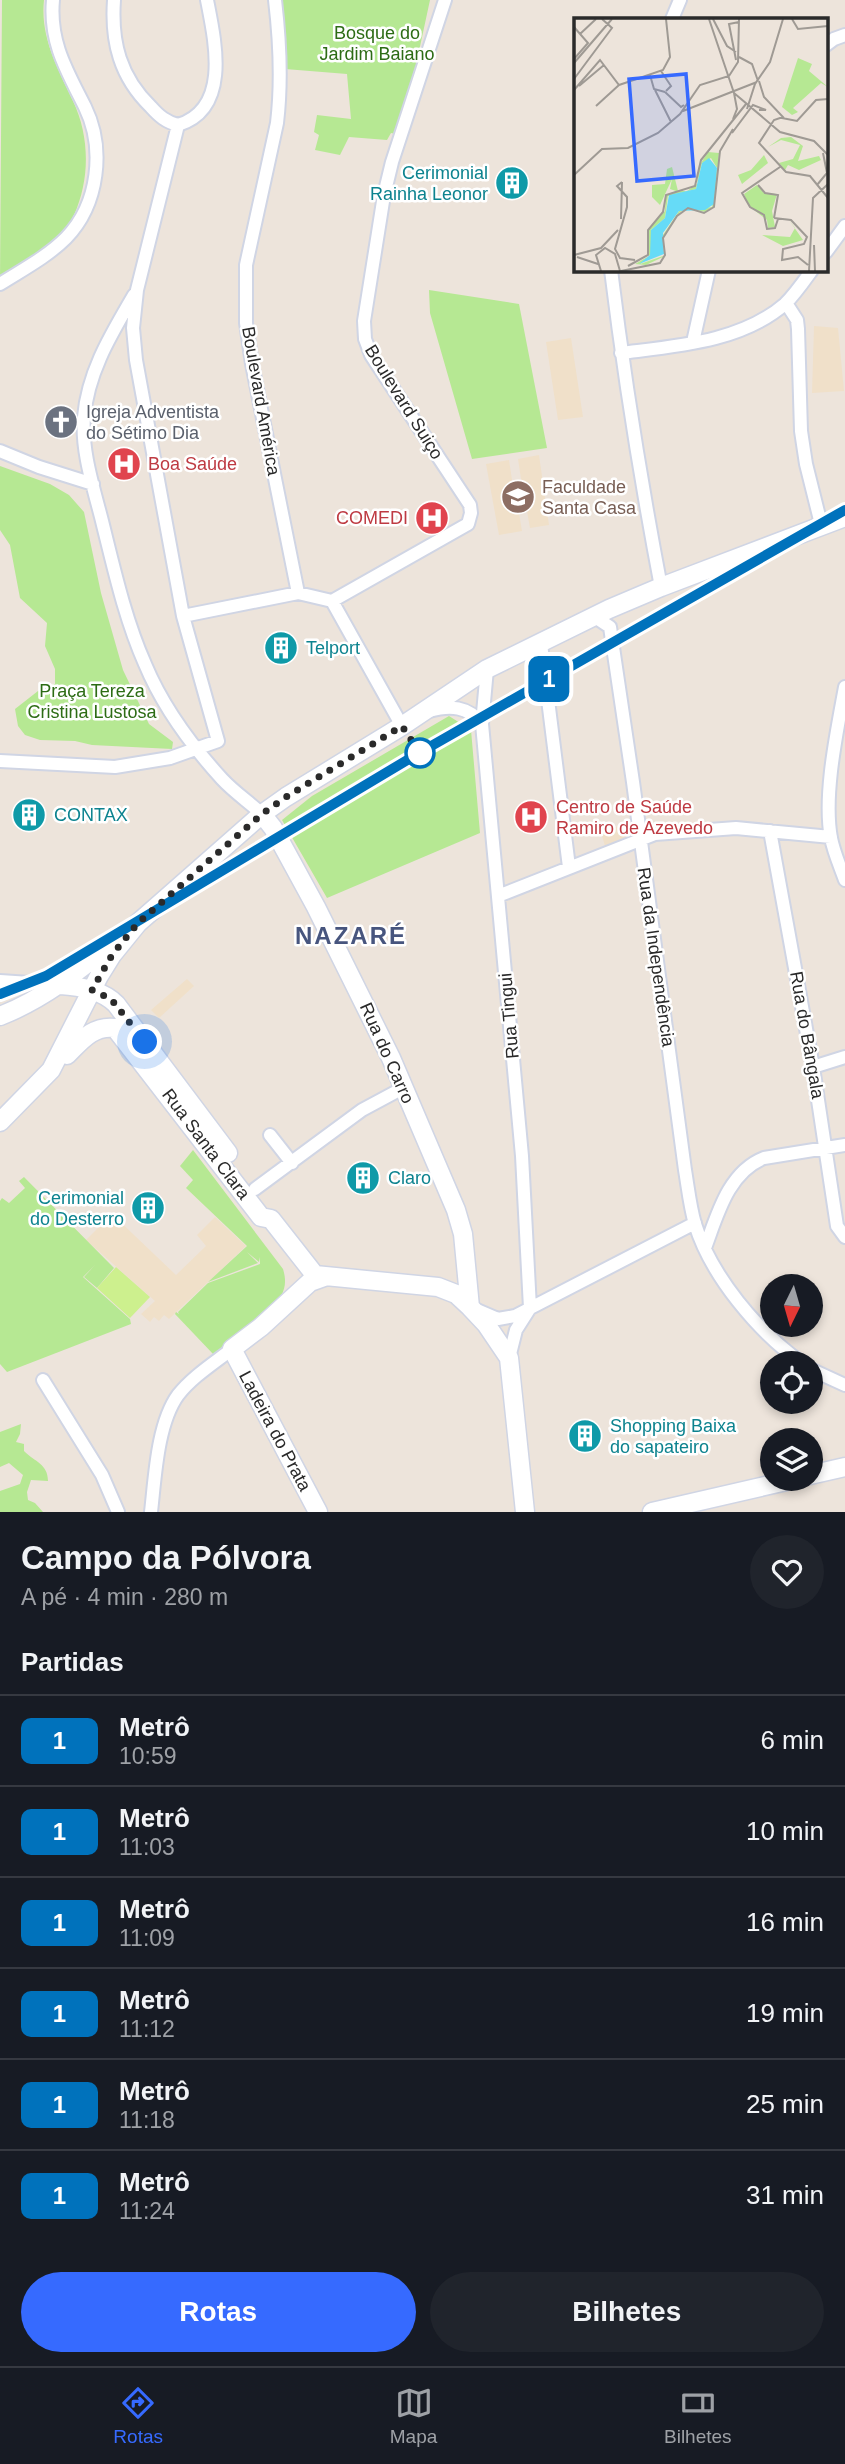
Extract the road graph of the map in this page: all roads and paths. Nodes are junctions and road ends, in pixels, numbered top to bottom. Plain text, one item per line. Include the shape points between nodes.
1 (53, 0) edge
2 (114, 0) edge
3 (207, 0) edge
4 (275, 0) edge
5 (445, 0) edge
6 (680, 0) edge
7 (672, 18) edge
8 (845, 35) edge
9 (828, 44) edge
10 (178, 125) junction
11 (845, 226) edge
12 (828, 249) edge
13 (611, 271) edge
14 (709, 271) edge
15 (811, 271) edge
16 (0, 284) edge
17 (137, 290) junction
18 (786, 303) junction
19 (693, 342) junction
20 (621, 353) junction
21 (0, 451) edge
22 (93, 484) junction
23 (845, 517) edge
24 (822, 528) junction
25 (662, 587) junction
26 (298, 593) junction
27 (332, 601) junction
28 (183, 616) junction
29 (595, 617) junction
30 (541, 644) junction
31 (487, 669) junction
32 (845, 687) edge
33 (421, 713) junction
34 (482, 724) junction
35 (402, 726) junction
36 (197, 749) junction
37 (0, 761) edge
38 (262, 814) junction
39 (769, 831) junction
40 (831, 837) junction
41 (640, 839) junction
42 (842, 864) edge
43 (569, 867) junction
44 (845, 880) edge
45 (498, 896) junction
46 (138, 923) junction
47 (0, 981) edge
48 (60, 985) junction
49 (92, 990) junction
50 (0, 1016) edge
51 (845, 1057) edge
52 (813, 1066) junction
53 (51, 1070) junction
54 (403, 1088) junction
55 (0, 1122) edge
56 (270, 1135) dead end
57 (845, 1145) edge
58 (825, 1148) junction
59 (292, 1163) junction
60 (255, 1189) junction
61 (271, 1219) junction
62 (695, 1223) junction
63 (845, 1237) edge
64 (705, 1248) junction
65 (306, 1266) junction
66 (467, 1267) junction
67 (324, 1277) junction
68 (304, 1287) junction
69 (438, 1287) junction
70 (470, 1307) junction
71 (530, 1308) junction
72 (232, 1349) junction
73 (788, 1351) edge
74 (509, 1358) junction
75 (823, 1375) edge
76 (43, 1380) dead end
77 (845, 1385) edge
78 (845, 1467) edge
79 (823, 1472) edge
80 (760, 1487) edge
81 (118, 1512) edge
82 (151, 1512) edge
83 (318, 1512) edge
84 (525, 1512) edge
85 (652, 1512) edge

1 - 16 street via 58,52 95,135 95,178 80,221 67,237
2 - 10 street via 114,42 120,64 160,117
3 - 10 street via 215,67 213,94 190,122
4 - 26 street, Boulevard América via 281,47 280,99 246,265 246,323
5 - 27 street, Boulevard Suiço via 384,195 365,339 471,513 468,524
6 - 7 street
8 - 9 street
10 - 17 street
11 - 12 street
13 - 20 street
14 - 19 street
15 - 18 street
17 - 22 street via 103,349 87,401 85,438
17 - 28 street via 132,328 136,360
18 - 19 street via 753,327
18 - 24 street via 797,320 802,431
19 - 20 street
20 - 25 street
21 - 22 street
22 - 36 street via 145,666
23 - 24 street
24 - 25 street
25 - 29 street
26 - 27 street
26 - 28 street
27 - 35 street
28 - 36 street via 218,741
29 - 30 street
29 - 41 street, Rua da Independência via 610,627
30 - 31 street
30 - 43 street
31 - 33 street
31 - 34 street, Rua Tingui
32 - 40 street via 831,786
33 - 34 street via 459,708
33 - 35 street
34 - 45 street, Rua Tingui
35 - 38 street
36 - 37 street via 115,767
36 - 38 street via 222,779
38 - 46 street
38 - 54 street, Rua do Carro via 327,928
39 - 40 street
39 - 41 street via 702,829
39 - 52 street, Rua do Bângala
40 - 42 street
41 - 43 street
41 - 62 street, Rua da Independência
42 - 44 street
43 - 45 street
45 - 71 street, Rua Tingui via 522,1156
46 - 48 street
46 - 49 street
47 - 48 street
48 - 49 street
48 - 50 street
49 - 53 street
49 - 60 street, Rua Santa Clara via 116,1004
51 - 52 street
52 - 58 street, Rua do Bângala
53 - 55 street
53 - 61 street, Rua Santa Clara via 98,1028 115,1028 261,1217
54 - 59 street via 362,1110
54 - 66 street, Rua do Carro via 456,1210
56 - 59 street
57 - 58 street
58 - 63 street, Rua do Bângala via 837,1226
58 - 64 street via 754,1162 726,1194
59 - 60 street
60 - 61 street, Rua Santa Clara via 271,1210
61 - 65 street, Rua Santa Clara
62 - 64 street, Rua da Independência
62 - 71 street
64 - 73 street, Rua da Independência via 741,1304
65 - 67 street, Rua Santa Clara
65 - 68 street
66 - 69 street via 457,1279
66 - 70 street, Rua do Carro
67 - 68 street
67 - 69 street
68 - 72 street
69 - 70 street via 456,1294
70 - 71 street via 498,1319
70 - 74 street
71 - 74 street via 516,1330
72 - 82 street via 190,1383 172,1406 161,1438
72 - 83 street, Ladeira do Prata
74 - 84 street
75 - 77 street
76 - 81 street via 102,1475
78 - 79 street
80 - 85 street

